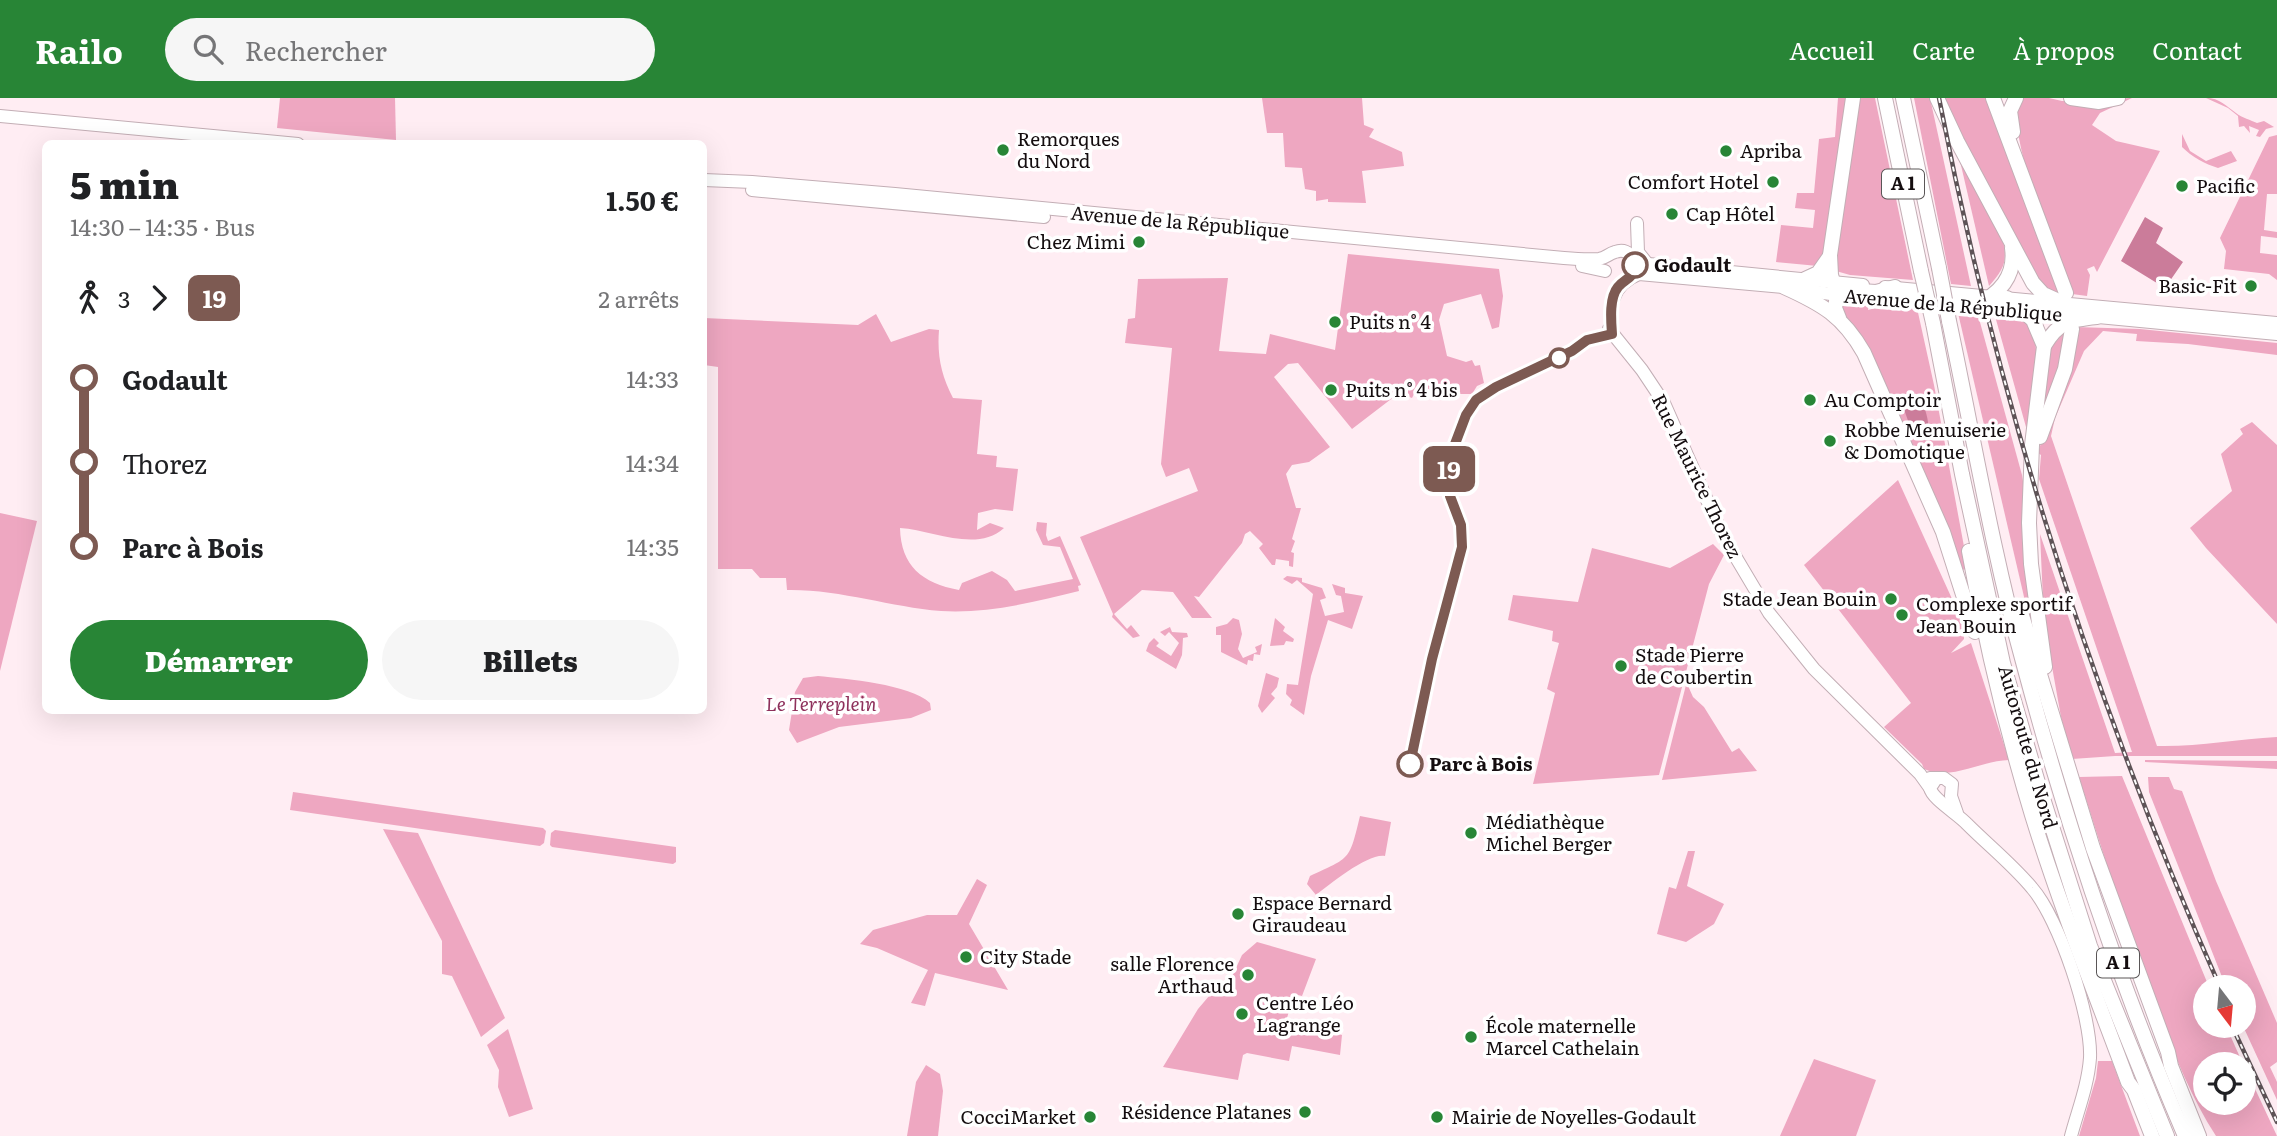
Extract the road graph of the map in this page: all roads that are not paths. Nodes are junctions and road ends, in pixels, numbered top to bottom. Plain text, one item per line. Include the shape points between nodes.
1 (1853, 98) edge
2 (1885, 98) edge
3 (1903, 98) edge
4 (1937, 98) edge
5 (1993, 98) edge
6 (2015, 98) edge
7 (2071, 98) edge
8 (2118, 98) edge
9 (0, 116) edge
10 (255, 140) edge
11 (2018, 161) junction
12 (708, 181) edge
13 (751, 186) junction
14 (1637, 223) dead end
15 (2011, 243) junction
16 (1830, 255) junction
17 (1608, 257) junction
18 (1634, 261) junction
19 (1649, 264) junction
20 (1606, 273) junction
21 (1628, 279) junction
22 (1805, 279) junction
23 (1784, 287) junction
24 (1895, 288) joint
25 (1835, 289) junction
26 (1999, 297) junction
27 (2064, 298) junction
28 (1975, 306) junction
29 (2023, 310) junction
30 (2097, 317) junction
31 (1839, 318) junction
32 (2277, 323) edge
33 (2072, 329) dead end
34 (1612, 334) junction
35 (2277, 334) edge
36 (2044, 346) junction
37 (2031, 475) junction
38 (1996, 550) junction
39 (2054, 720) junction
40 (2055, 747) junction
41 (2020, 749) junction
42 (1933, 784) junction
43 (2031, 787) junction
44 (1946, 798) junction
45 (2168, 1052) junction
46 (2128, 1082) junction
47 (2071, 1136) edge
48 (2146, 1136) edge
49 (2152, 1136) edge
50 (2167, 1136) edge
51 (2185, 1136) edge
52 (2199, 1136) edge
53 (2210, 1136) edge

1 - 16 highway
2 - 41 highway, A 1, bridge via 1962,474 1958,486 1981,618
3 - 38 highway, Autoroute du Nord / A 1, bridge
4 - 15 highway
5 - 11 highway
6 - 11 highway via 2010,111
7 - 8 highway via 2099,102
9 - 10 main road
11 - 27 highway
12 - 13 main road
13 - 17 main road, Avenue de la République via 1588,260
13 - 20 main road, Avenue de la République via 1573,265 1601,268
14 - 19 main road via 1638,252
15 - 26 highway via 2011,272
15 - 27 highway via 2036,287 2043,294
16 - 22 highway via 1818,273
16 - 25 highway
17 - 18 main road via 1623,251
17 - 20 main road
18 - 19 main road, Avenue de la République
18 - 21 main road via 1635,270
19 - 22 main road, Avenue de la République
20 - 21 main road via 1615,281
20 - 34 main road via 1604,313
21 - 23 main road, Avenue de la République via 1650,274
21 - 34 main road via 1615,293
22 - 25 main road, Avenue de la République
23 - 25 main road, Avenue de la République
23 - 31 highway
24 - 25 highway via 1876,292
24 - 26 main road, Avenue de la République
25 - 28 main road, Avenue de la République
25 - 31 highway
26 - 27 main road, Avenue de la République
26 - 28 highway
26 - 29 highway
27 - 32 main road, Avenue de la République
28 - 29 main road, Avenue de la République
29 - 30 main road, Avenue de la République
29 - 36 highway via 2037,325
30 - 35 main road, Avenue de la République
30 - 36 highway via 2061,324
31 - 41 highway via 1864,353 1943,533 1990,686
33 - 37 highway via 2065,369 2046,415
34 - 42 main road, Rue Maurice Thorez via 1664,403 1722,534 1769,613 1823,678
36 - 37 highway
37 - 39 highway via 2031,564
38 - 39 highway via 2011,577
38 - 40 highway, Autoroute du Nord / A 1 via 2022,660
39 - 40 highway
40 - 45 highway via 2074,787
40 - 51 highway, Autoroute du Nord / A 1 via 2059,787 2109,939
41 - 43 highway
42 - 44 main road via 1933,797
42 - 44 main road via 1944,778 1950,781 1953,787
43 - 46 highway via 2064,912
43 - 50 highway, Autoroute du Nord / A 1
44 - 47 main road via 2033,888 2069,961 2087,1024 2090,1056
45 - 52 highway
45 - 53 highway
46 - 48 highway
46 - 49 highway

